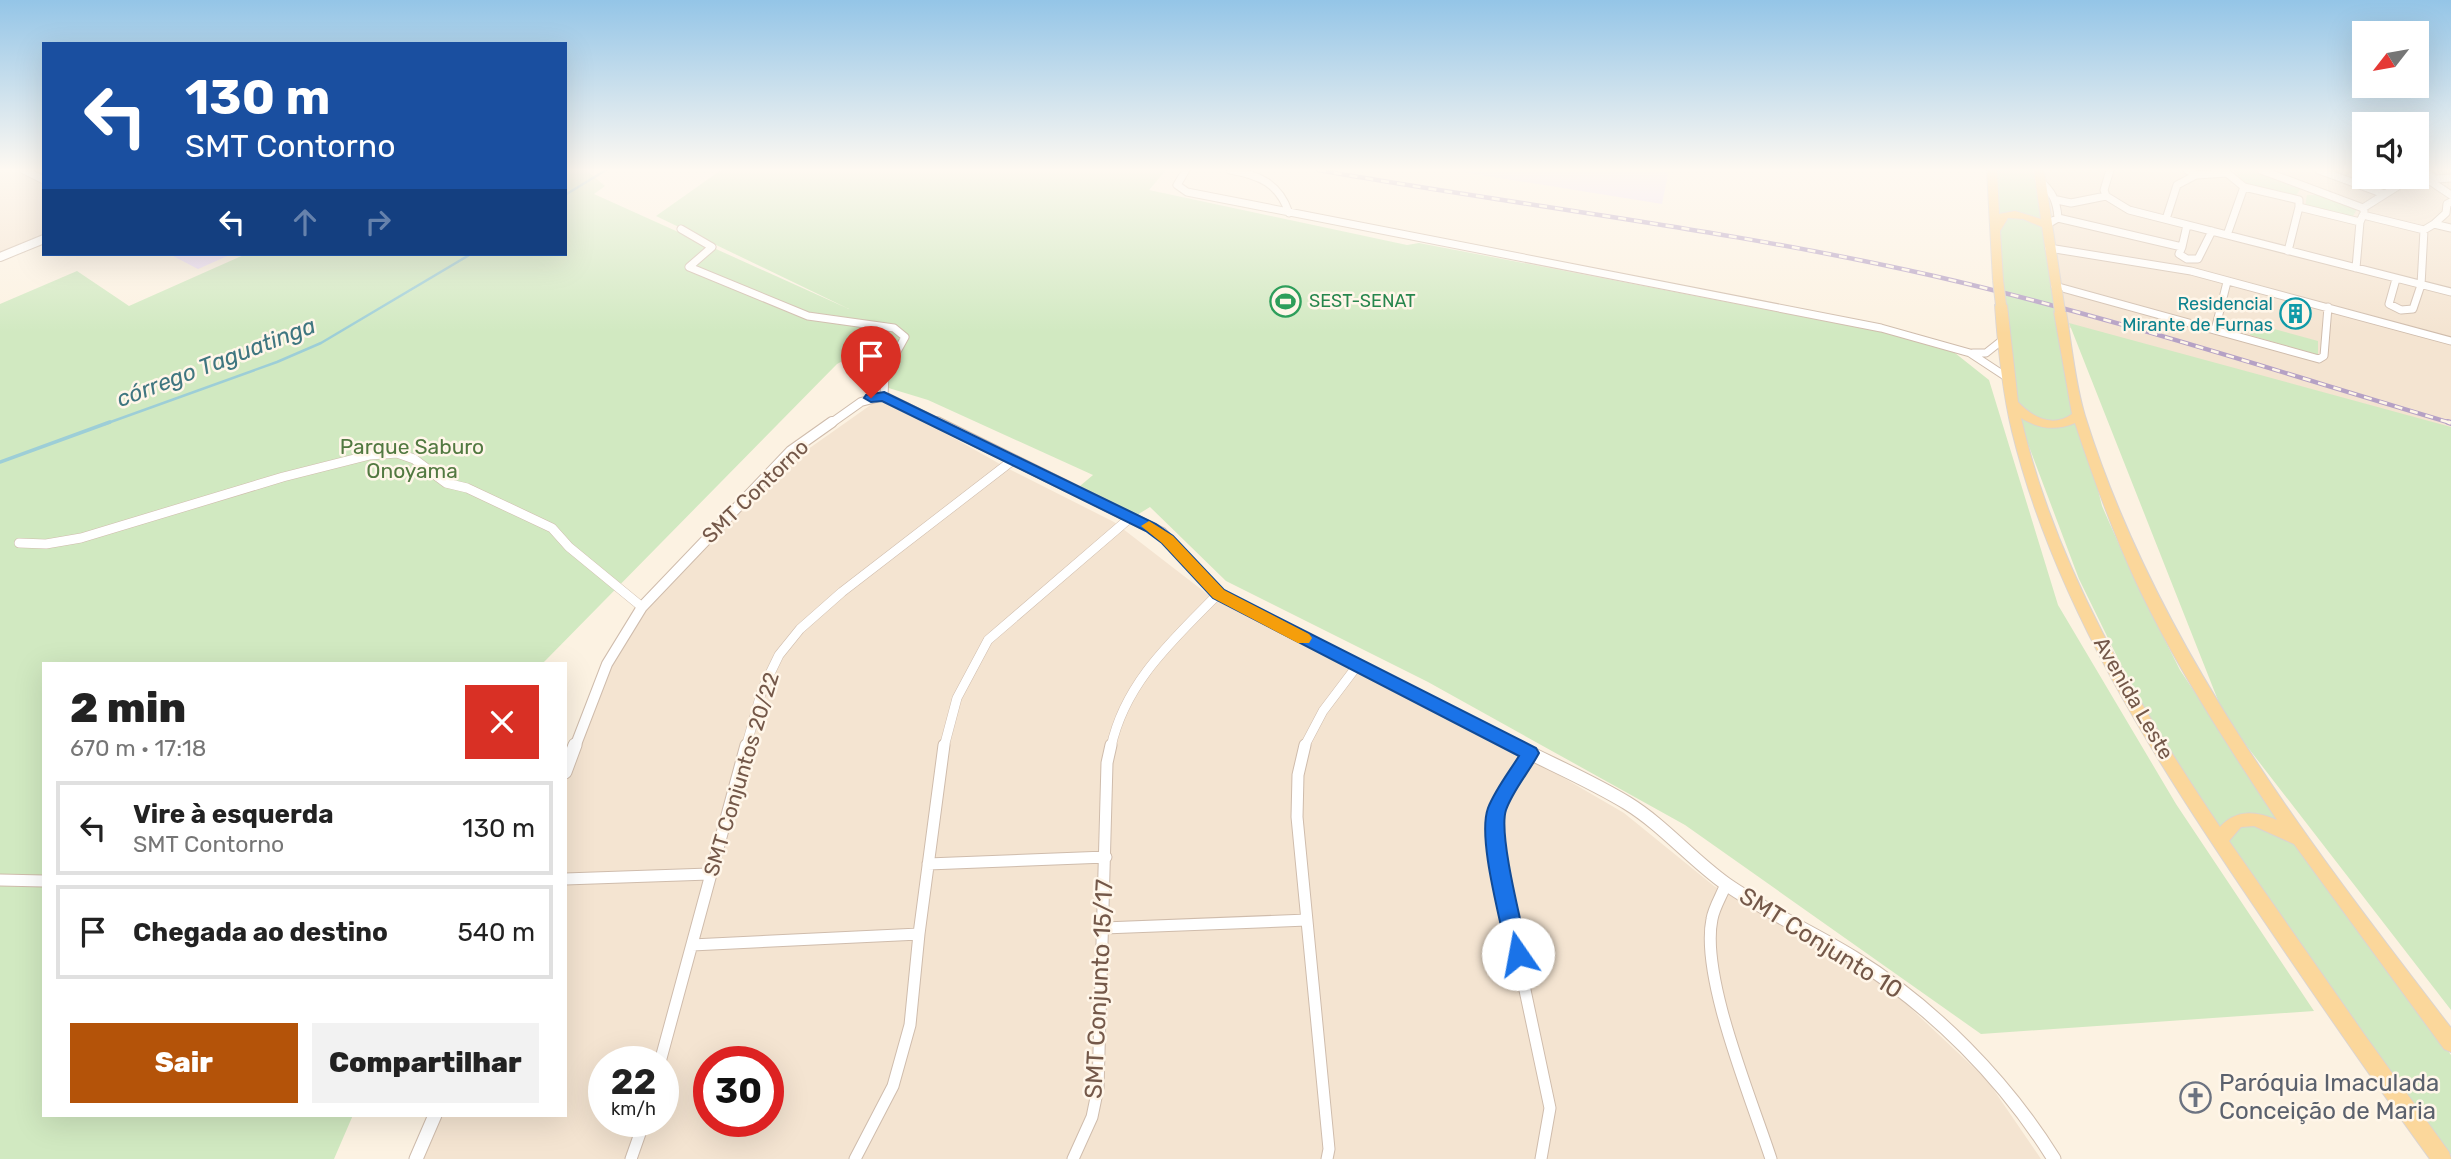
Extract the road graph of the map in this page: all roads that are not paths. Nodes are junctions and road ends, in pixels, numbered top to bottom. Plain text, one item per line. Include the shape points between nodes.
1 (1346, 224) edge
2 (1995, 224) edge
3 (2000, 224) edge
4 (2050, 224) edge
5 (2081, 224) edge
6 (2184, 224) edge
7 (2231, 224) edge
8 (2294, 224) edge
9 (2361, 224) edge
10 (2400, 224) edge
11 (2434, 224) joint
12 (2046, 225) joint
13 (2187, 225) junction
14 (2451, 228) edge
15 (681, 229) dead end
16 (2424, 230) junction
17 (1996, 232) junction
18 (2212, 232) junction
19 (2227, 235) junction
20 (42, 240) edge
21 (2182, 247) junction
22 (2049, 248) junction
23 (2288, 251) junction
24 (0, 257) edge
25 (2356, 268) junction
26 (2396, 279) junction
27 (2227, 282) junction
28 (2421, 285) junction
29 (2056, 289) junction
30 (2451, 292) edge
31 (2328, 307) junction
32 (2215, 330) junction
33 (2005, 338) junction
34 (2451, 341) edge
35 (1970, 353) junction
36 (2008, 378) junction
37 (884, 396) junction
38 (2012, 403) junction
39 (2078, 415) junction
40 (1013, 460) junction
41 (1131, 517) junction
42 (19, 543) dead end
43 (1218, 594) junction
44 (642, 607) junction
45 (1357, 666) junction
46 (1530, 753) junction
47 (567, 767) edge
48 (2301, 841) junction
49 (2220, 843) junction
50 (1106, 858) junction
51 (929, 864) junction
52 (709, 874) junction
53 (567, 879) edge
54 (0, 880) edge
55 (42, 881) edge
56 (1726, 884) junction
57 (1307, 920) junction
58 (1104, 928) junction
59 (919, 934) junction
60 (692, 945) junction
61 (2451, 1043) edge
62 (664, 1046) edge
63 (434, 1117) edge
64 (639, 1137) edge
65 (416, 1159) edge
66 (631, 1159) edge
67 (855, 1159) edge
68 (1073, 1159) edge
69 (1327, 1159) edge
70 (1541, 1159) edge
71 (1772, 1159) edge
72 (2054, 1159) edge
73 (2442, 1159) edge

1 - 35 street via 1881,328
2 - 17 main road, Avenida Leste
3 - 17 main road
4 - 12 street
5 - 21 street
6 - 13 street
7 - 19 street
8 - 23 street
9 - 25 street
10 - 16 street
11 - 14 street
11 - 16 street
12 - 22 main road
13 - 18 street
13 - 21 street
15 - 37 street via 712,247 689,267 808,316 902,332 905,337 887,368 881,390
16 - 28 street
17 - 33 main road, Avenida Leste, bridge
18 - 19 street
18 - 21 street via 2198,259 2179,254
19 - 23 street
20 - 24 street
22 - 27 street via 2191,271
22 - 29 main road
23 - 25 street
25 - 26 street
26 - 28 street
26 - 28 street via 2389,304 2401,310 2413,310
27 - 31 street
27 - 32 street
28 - 30 street
29 - 32 street
29 - 39 main road, bridge
31 - 32 street via 2324,356 2319,359
31 - 34 street
33 - 35 street via 1986,353
33 - 36 main road, Avenida Leste
35 - 36 street
36 - 38 main road, Avenida Leste
37 - 40 street
37 - 44 street, SMT Contorno via 861,401 791,451
38 - 39 main road via 2032,420 2047,425 2062,425
38 - 49 main road, Avenida Leste via 2052,536 2094,628
39 - 48 main road via 2103,492 2153,600 2196,679
40 - 41 street
40 - 52 street, SMT Conjuntos 20/22 via 842,593 800,629 779,655 762,690
41 - 43 street via 1161,533
41 - 51 street via 989,640 977,659 957,698 946,734
42 - 44 street via 81,538 283,477 370,455 397,453 414,459 446,483 545,524
43 - 45 street
43 - 50 street, SMT Conjunto 15/17 via 1140,675 1124,702 1107,762
44 - 47 street, SMT Contorno via 607,664
45 - 46 street
45 - 57 street via 1333,696 1300,759 1297,817
46 - 56 street via 1629,804
46 - 70 street via 1497,809 1495,824 1501,877 1550,1108
48 - 49 main road via 2276,826 2241,818 2231,823
48 - 61 main road
49 - 73 main road, Avenida Leste
50 - 51 street
50 - 58 street, SMT Conjunto 15/17
51 - 59 street
52 - 53 street
52 - 60 street, SMT Conjuntos 20/22
54 - 55 street
56 - 71 street via 1712,919 1711,963
56 - 72 street, SMT Conjunto 10 via 1854,958 1945,1027 2038,1133
57 - 58 street
57 - 69 street
58 - 68 street, SMT Conjunto 15/17 via 1098,1087
59 - 60 street
59 - 67 street via 903,1057
60 - 62 street, SMT Conjuntos 20/22
63 - 65 street
64 - 66 street

